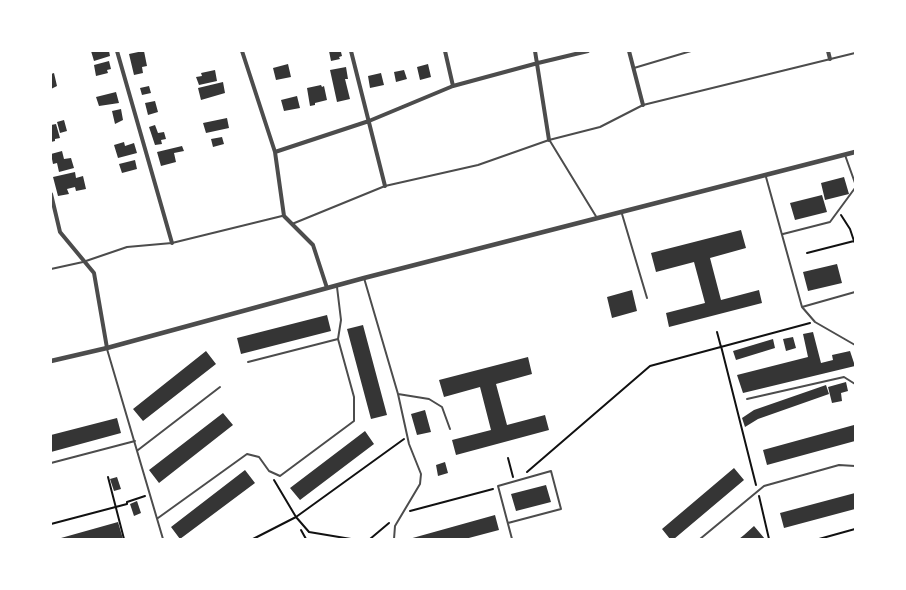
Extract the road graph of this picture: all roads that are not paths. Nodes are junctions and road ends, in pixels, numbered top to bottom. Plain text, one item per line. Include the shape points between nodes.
1 (118, 51) edge
2 (242, 51) edge
3 (351, 51) edge
4 (445, 51) edge
5 (535, 51) edge
6 (588, 51) edge
7 (630, 51) edge
8 (691, 51) edge
9 (828, 51) edge
10 (855, 53) edge
11 (830, 59) junction
12 (538, 63) junction
13 (634, 68) junction
14 (453, 86) junction
15 (643, 106) junction
16 (369, 121) junction
17 (549, 140) junction
18 (275, 152) junction
19 (855, 152) edge
20 (845, 155) junction
21 (765, 174) junction
22 (855, 183) edge
23 (385, 186) junction
24 (855, 188) edge
25 (51, 194) edge
26 (622, 211) junction
27 (284, 216) junction
28 (597, 218) junction
29 (292, 224) junction
30 (783, 234) junction
31 (172, 242) junction
32 (83, 262) junction
33 (51, 269) edge
34 (364, 278) junction
35 (337, 285) junction
36 (327, 288) junction
37 (855, 292) edge
38 (647, 298) dead end
39 (802, 307) junction
40 (338, 339) junction
41 (855, 345) edge
42 (107, 348) junction
43 (51, 361) edge
44 (248, 362) dead end
45 (855, 384) edge
46 (220, 387) dead end
47 (398, 394) junction
48 (747, 399) dead end
49 (450, 429) dead end
50 (135, 441) junction
51 (138, 450) junction
52 (51, 463) edge
53 (855, 466) edge
54 (158, 518) junction
55 (508, 522) junction
56 (163, 539) edge
57 (394, 539) edge
58 (512, 539) edge
59 (700, 539) edge

1 - 31 street
2 - 18 street
3 - 16 street
4 - 14 street
5 - 12 street
6 - 12 street
7 - 13 street
8 - 13 lane
9 - 11 street
10 - 11 lane
11 - 15 lane
12 - 14 street
12 - 17 street
13 - 15 street
14 - 16 street
15 - 17 lane via 600,127
16 - 18 street
16 - 23 street
17 - 23 lane via 478,165
17 - 28 lane
18 - 27 street
19 - 20 street
20 - 21 street
20 - 22 lane
21 - 26 street
21 - 30 lane
23 - 29 lane
24 - 30 lane via 830,222
25 - 32 street via 60,232
26 - 28 street
26 - 38 lane
27 - 29 street
27 - 31 lane
28 - 34 street
29 - 36 street via 313,245
30 - 39 lane
31 - 32 lane via 127,247
32 - 33 lane
32 - 42 street via 94,273
34 - 35 street
34 - 47 lane
35 - 36 street
35 - 40 lane via 341,320
36 - 42 street
37 - 39 lane
39 - 41 lane via 815,322
40 - 44 lane
40 - 54 lane via 354,397 354,420 280,476 269,471 259,457 247,454
42 - 43 street
42 - 50 lane
45 - 48 lane via 844,376
46 - 51 lane
47 - 49 lane via 429,399 442,407
47 - 57 lane via 421,474 420,484 396,526
50 - 51 lane
50 - 52 lane
51 - 54 lane
53 - 59 lane via 839,465 764,486
54 - 56 lane
55 - 55 lane via 561,509 551,471 498,486
55 - 58 lane

